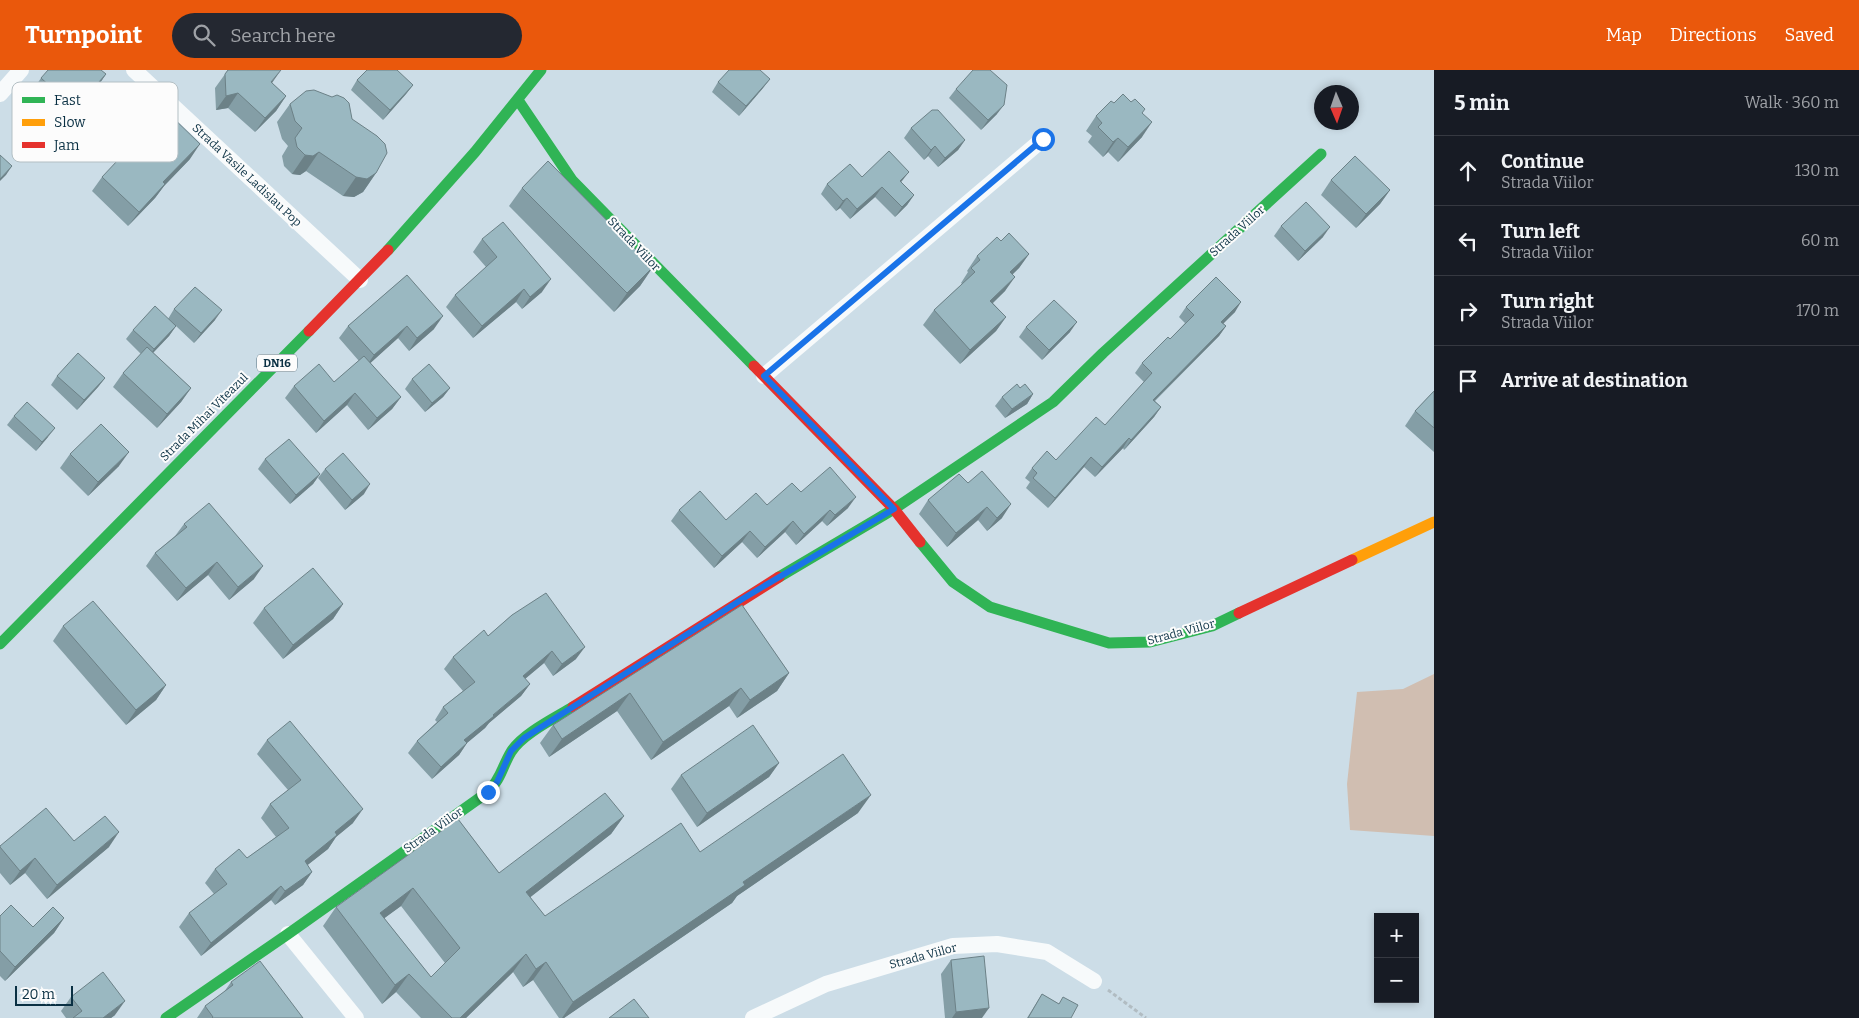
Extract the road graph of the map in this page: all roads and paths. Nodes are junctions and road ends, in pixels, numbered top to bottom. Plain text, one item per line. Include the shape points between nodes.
1 (21, 70) edge
2 (134, 70) edge
3 (541, 70) edge
4 (147, 82) edge
5 (0, 94) edge
6 (518, 100) junction
7 (178, 111) edge
8 (1043, 139) dead end
9 (1321, 154) dead end
10 (360, 280) junction
11 (764, 376) junction
12 (894, 509) junction
13 (1434, 522) edge
14 (0, 644) edge
15 (288, 934) junction
16 (1094, 980) joint
17 (166, 1018) edge
18 (356, 1018) edge
19 (753, 1018) edge
20 (1146, 1018) edge

1 - 5 street
2 - 4 street, Strada Vasile Ladislau Pop
3 - 6 main road, Strada Mihai Viteazul / DN16
6 - 10 main road, Strada Mihai Viteazul / DN16 via 441,193
6 - 11 main road, Strada Viilor via 572,180
7 - 10 street, Strada Vasile Ladislau Pop
8 - 11 street
9 - 12 main road, Strada Viilor via 1053,402
10 - 14 main road, Strada Mihai Viteazul / DN16
11 - 12 main road, Strada Viilor
12 - 13 main road, Strada Viilor via 953,582 990,607 1109,643 1150,642 1212,626
12 - 15 main road, Strada Viilor via 744,598 524,738 511,751 497,782 488,792
15 - 17 main road, Strada Viilor
15 - 18 street
16 - 19 street, Strada Viilor via 1047,952 997,944 953,946 826,984
16 - 20 path

